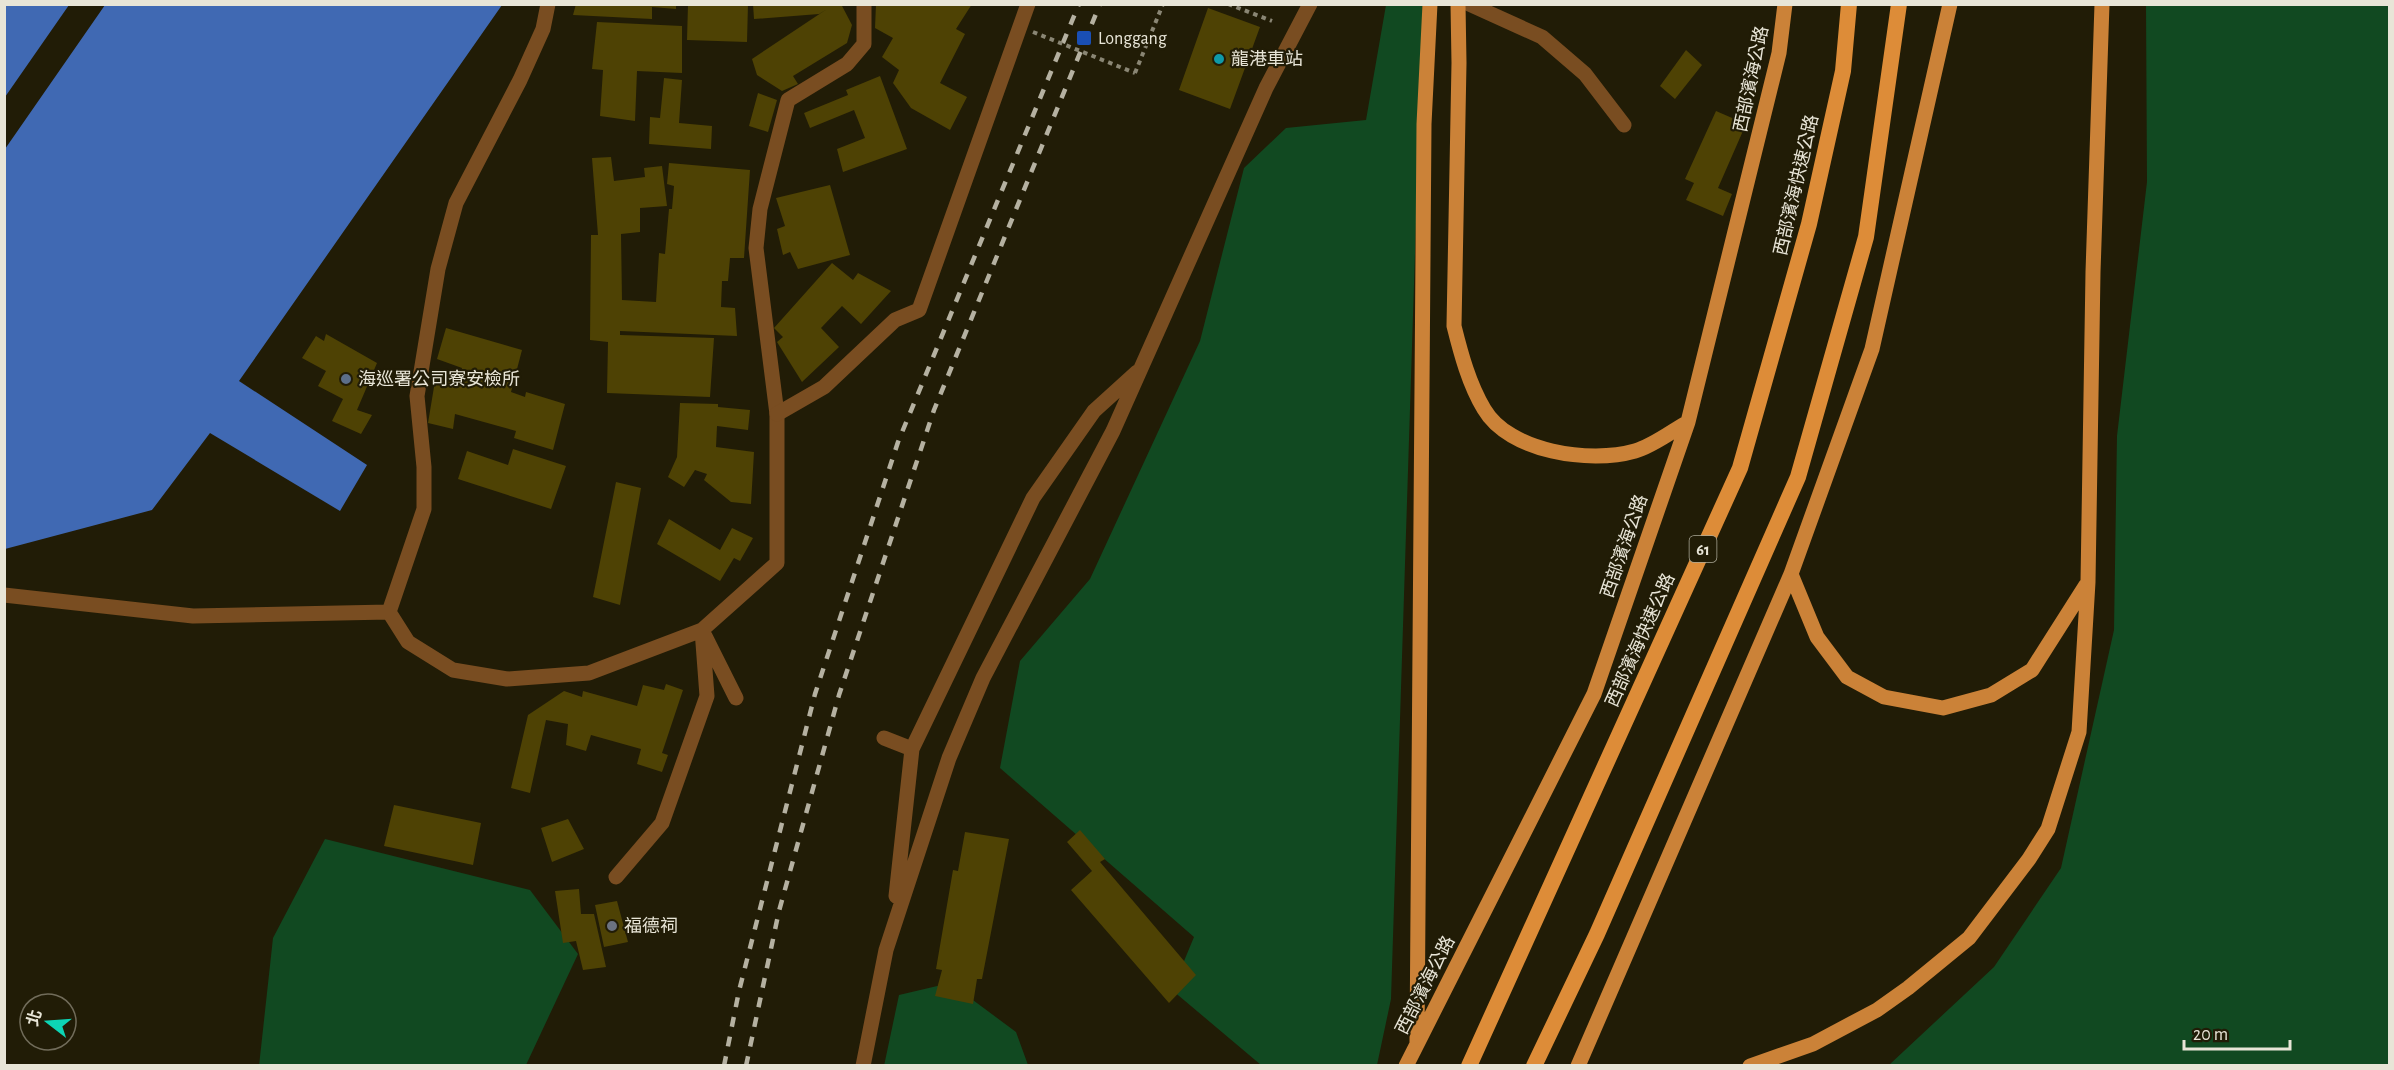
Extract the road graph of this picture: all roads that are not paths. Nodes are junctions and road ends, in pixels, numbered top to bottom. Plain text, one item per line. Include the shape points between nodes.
1 (548, 4) edge
2 (864, 4) edge
3 (1028, 4) edge
4 (1310, 4) edge
5 (1430, 4) edge
6 (1458, 4) edge
7 (1469, 4) edge
8 (1785, 4) edge
9 (1850, 4) edge
10 (1899, 4) edge
11 (1950, 4) edge
12 (2102, 4) edge
13 (1624, 125) dead end
14 (1141, 368) junction
15 (777, 414) junction
16 (1688, 422) junction
17 (1791, 574) junction
18 (2088, 582) junction
19 (4, 594) edge
20 (389, 612) junction
21 (702, 630) junction
22 (736, 698) dead end
23 (884, 738) dead end
24 (912, 750) junction
25 (616, 877) dead end
26 (886, 950) junction
27 (1417, 1046) junction
28 (863, 1065) edge
29 (1406, 1065) edge
30 (1469, 1065) edge
31 (1534, 1065) edge
32 (1578, 1065) edge
33 (1750, 1065) edge

1 - 20 street via 543,29 520,80 456,203 438,268 417,396 424,509
2 - 15 street via 864,44 847,64 788,100 760,209 756,248
3 - 15 street via 919,310 895,320 824,387
4 - 14 street via 1266,88
5 - 27 main road via 1424,124
6 - 16 main road via 1454,326 1464,364 1485,410 1514,438 1554,453 1597,456 1636,451
7 - 13 street via 1542,37 1585,74
8 - 16 main road, 西部濱海公路 via 1779,53
9 - 30 highway, 西部濱海快速公路 / 61 via 1843,71 1809,224 1740,468
10 - 31 highway via 1866,237 1798,477 1597,934
11 - 17 main road via 1872,349
12 - 18 main road
14 - 24 street via 1094,411 1033,498
14 - 26 street via 1113,431 983,678 949,758
15 - 21 street via 777,563
16 - 27 main road, 西部濱海公路 via 1594,694
17 - 18 main road via 1817,637 1847,677 1884,697 1943,708 1991,695 2032,670
17 - 32 main road
18 - 33 main road via 2079,732 2048,829 2029,859 1969,938 1908,988 1877,1010 1813,1044
19 - 20 street via 193,616
20 - 21 street via 408,642 453,670 507,679 589,673
21 - 22 street
21 - 25 street via 707,696 662,823
23 - 24 street
24 - 26 street via 900,873
26 - 28 street
27 - 29 main road, 西部濱海公路

